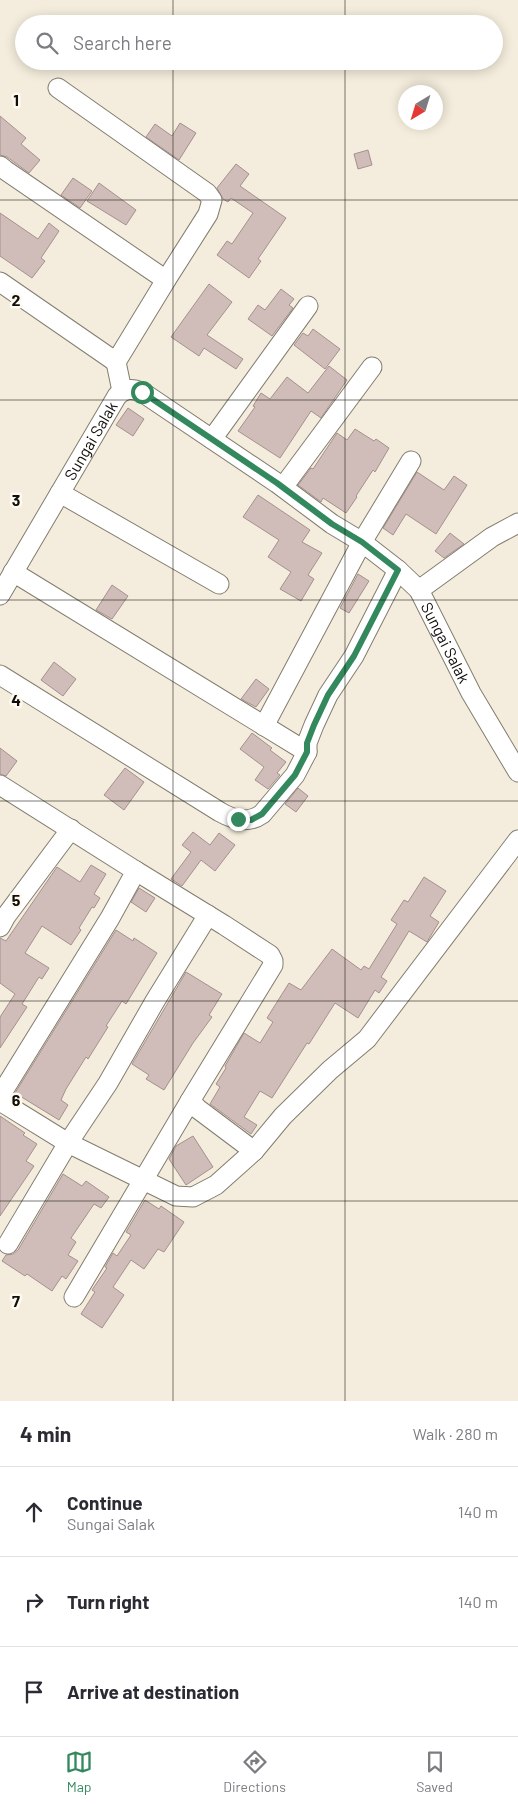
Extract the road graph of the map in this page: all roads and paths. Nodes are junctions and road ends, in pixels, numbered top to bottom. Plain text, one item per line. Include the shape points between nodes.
1 (58, 88) dead end
2 (0, 166) edge
3 (166, 280) junction
4 (0, 282) edge
5 (308, 306) dead end
6 (116, 362) junction
7 (372, 367) dead end
8 (122, 391) junction
9 (212, 439) junction
10 (411, 461) dead end
11 (283, 487) junction
12 (60, 493) junction
13 (518, 523) edge
14 (362, 542) junction
15 (398, 570) junction
16 (13, 572) junction
17 (219, 584) dead end
18 (419, 590) junction
19 (0, 594) edge
20 (0, 675) edge
21 (264, 726) junction
22 (307, 752) junction
23 (518, 772) edge
24 (0, 785) edge
25 (70, 829) junction
26 (518, 840) edge
27 (136, 871) junction
28 (208, 915) junction
29 (0, 927) edge
30 (0, 1096) edge
31 (0, 1101) edge
32 (190, 1101) junction
33 (68, 1143) junction
34 (254, 1150) junction
35 (143, 1179) junction
36 (8, 1244) dead end
37 (74, 1297) dead end

1 - 3 street via 207,193 212,200 208,214
2 - 3 street
3 - 6 street
4 - 6 street
5 - 9 street
6 - 8 street
7 - 11 street
8 - 9 street, Sungai Salak via 133,388 142,392
8 - 12 street, Sungai Salak
9 - 11 street, Sungai Salak
10 - 14 street
11 - 14 street, Sungai Salak
12 - 16 street, Sungai Salak
12 - 17 street
13 - 18 street via 492,537
14 - 15 street, Sungai Salak
14 - 21 street
15 - 18 street, Sungai Salak
15 - 22 street via 354,656 328,695 307,743
16 - 19 street, Sungai Salak
16 - 21 street
18 - 23 street, Sungai Salak via 471,693
20 - 22 street via 220,812 238,819 251,820 262,814 295,775
21 - 22 street
24 - 25 street
25 - 27 street
25 - 29 street
26 - 34 street via 367,1039 283,1116
27 - 28 street
27 - 30 street
28 - 32 street via 270,955 273,965
28 - 33 street via 108,1083
31 - 33 street
32 - 34 street
32 - 35 street
33 - 35 street
33 - 36 street
34 - 35 street via 216,1185 194,1197 176,1196
35 - 37 street

